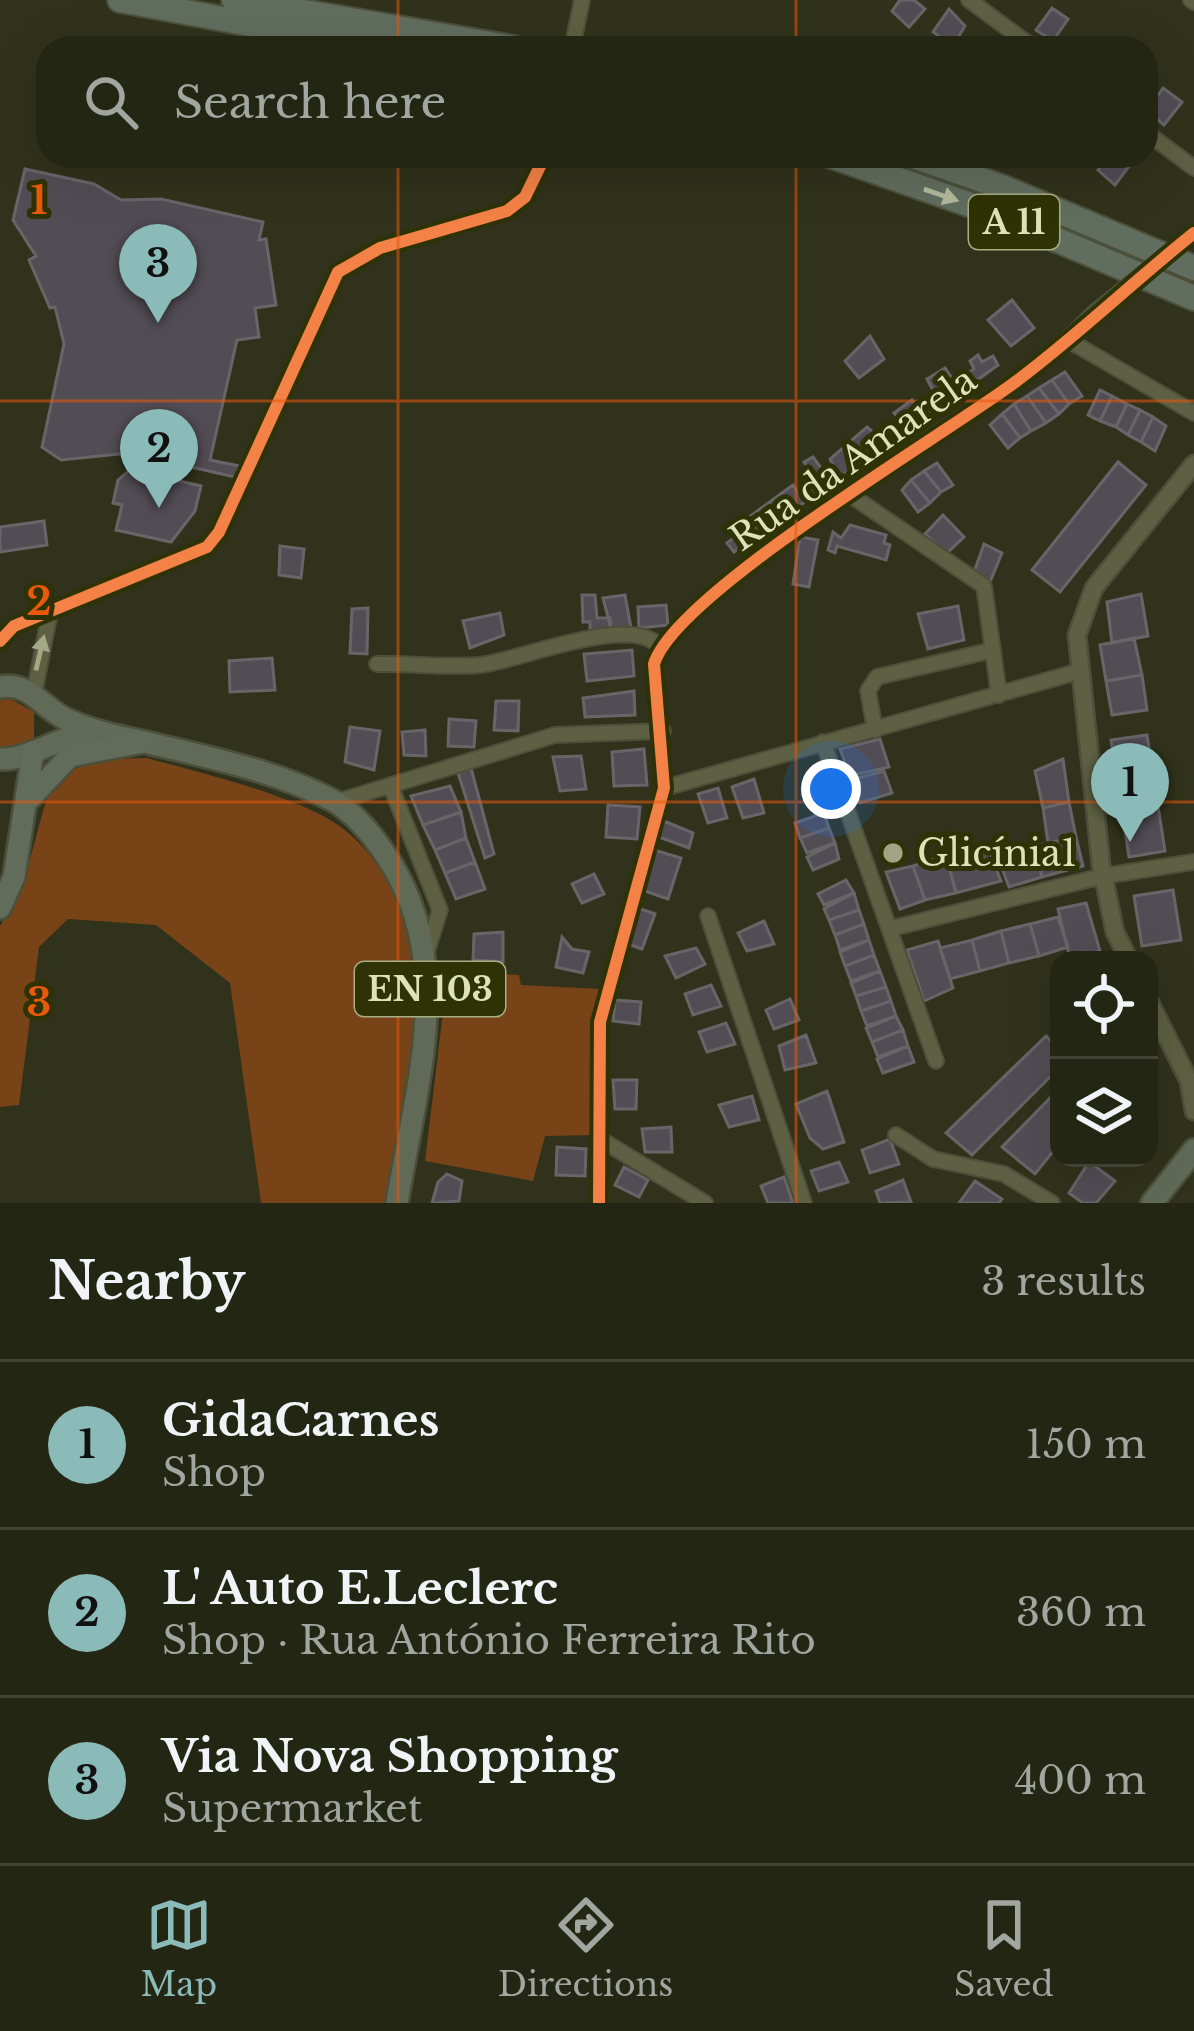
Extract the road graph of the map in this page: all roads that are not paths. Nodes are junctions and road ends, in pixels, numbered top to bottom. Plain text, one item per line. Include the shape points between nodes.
1 (120, 0) edge
2 (234, 0) edge
3 (276, 0) edge
4 (582, 0) edge
5 (969, 0) edge
6 (409, 28) junction
7 (315, 36) edge
8 (451, 36) edge
9 (575, 36) edge
10 (1018, 36) edge
11 (1158, 141) edge
12 (539, 168) edge
13 (865, 168) edge
14 (947, 168) edge
15 (1194, 168) edge
16 (1194, 233) edge
17 (1194, 268) edge
18 (1194, 298) edge
19 (1068, 340) junction
20 (1194, 413) edge
21 (1194, 464) edge
22 (849, 494) junction
23 (50, 612) junction
24 (0, 640) edge
25 (659, 646) junction
26 (993, 650) junction
27 (377, 664) dead end
28 (1077, 672) junction
29 (0, 687) edge
30 (999, 695) junction
31 (38, 700) junction
32 (875, 730) junction
33 (97, 731) junction
34 (663, 731) junction
35 (143, 742) junction
36 (823, 742) junction
37 (36, 748) junction
38 (0, 759) edge
39 (391, 787) junction
40 (664, 788) junction
41 (29, 799) junction
42 (336, 802) junction
43 (1194, 862) edge
44 (1103, 876) junction
45 (0, 908) edge
46 (708, 916) dead end
47 (889, 929) junction
48 (427, 951) junction
49 (1124, 951) edge
50 (1158, 1019) edge
51 (936, 1061) dead end
52 (1191, 1083) edge
53 (1194, 1111) edge
54 (896, 1135) dead end
55 (600, 1139) junction
56 (1194, 1150) edge
57 (1029, 1188) junction
58 (397, 1203) edge
59 (598, 1203) edge
60 (705, 1203) edge
61 (804, 1203) edge
62 (1018, 1203) edge
63 (1052, 1203) edge
64 (1152, 1203) edge

1 - 7 highway
2 - 6 highway
3 - 6 highway
4 - 9 street
5 - 10 street
6 - 8 highway
11 - 15 street
12 - 23 street via 525,197 507,211 380,248 338,272 207,548
13 -> 18 highway, A 11
14 - 17 highway, A 11
16 - 19 street, Rua da Amarela, bridge
19 - 20 street
19 - 22 street, Rua da Amarela
21 - 28 street via 1094,588 1077,635
22 - 25 street, Rua da Amarela via 718,590
22 - 26 street via 984,586
23 - 24 street
31 -> 23 street
25 - 27 street via 639,636 578,640 471,666
25 - 34 street
26 - 30 street
26 - 32 street via 877,677 868,691
28 - 30 street
28 - 44 street
29 - 31 main road, EN 103 via 22,687
30 - 32 street
31 - 33 main road, EN 103
31 - 37 main road via 46,732
32 - 36 street
33 - 35 main road, EN 103
33 - 37 main road, EN 103
34 - 39 street via 555,735
34 - 40 street
35 - 41 highway via 70,756
35 - 42 main road, EN 103
36 - 40 street
36 - 47 street
37 - 38 main road
37 - 41 highway
39 - 42 street
39 - 48 street via 440,910
40 - 55 street via 600,1022
41 - 45 highway
42 - 48 main road, EN 103 via 402,878
43 - 44 street
44 - 47 street
44 - 49 street
46 - 61 street
47 - 51 street
48 - 58 main road, EN 103 via 426,1024
50 - 52 street
52 - 53 street
54 - 57 street via 933,1160 1004,1174
55 - 59 street
55 - 60 street
56 - 64 main road
57 - 62 street
57 - 63 street

